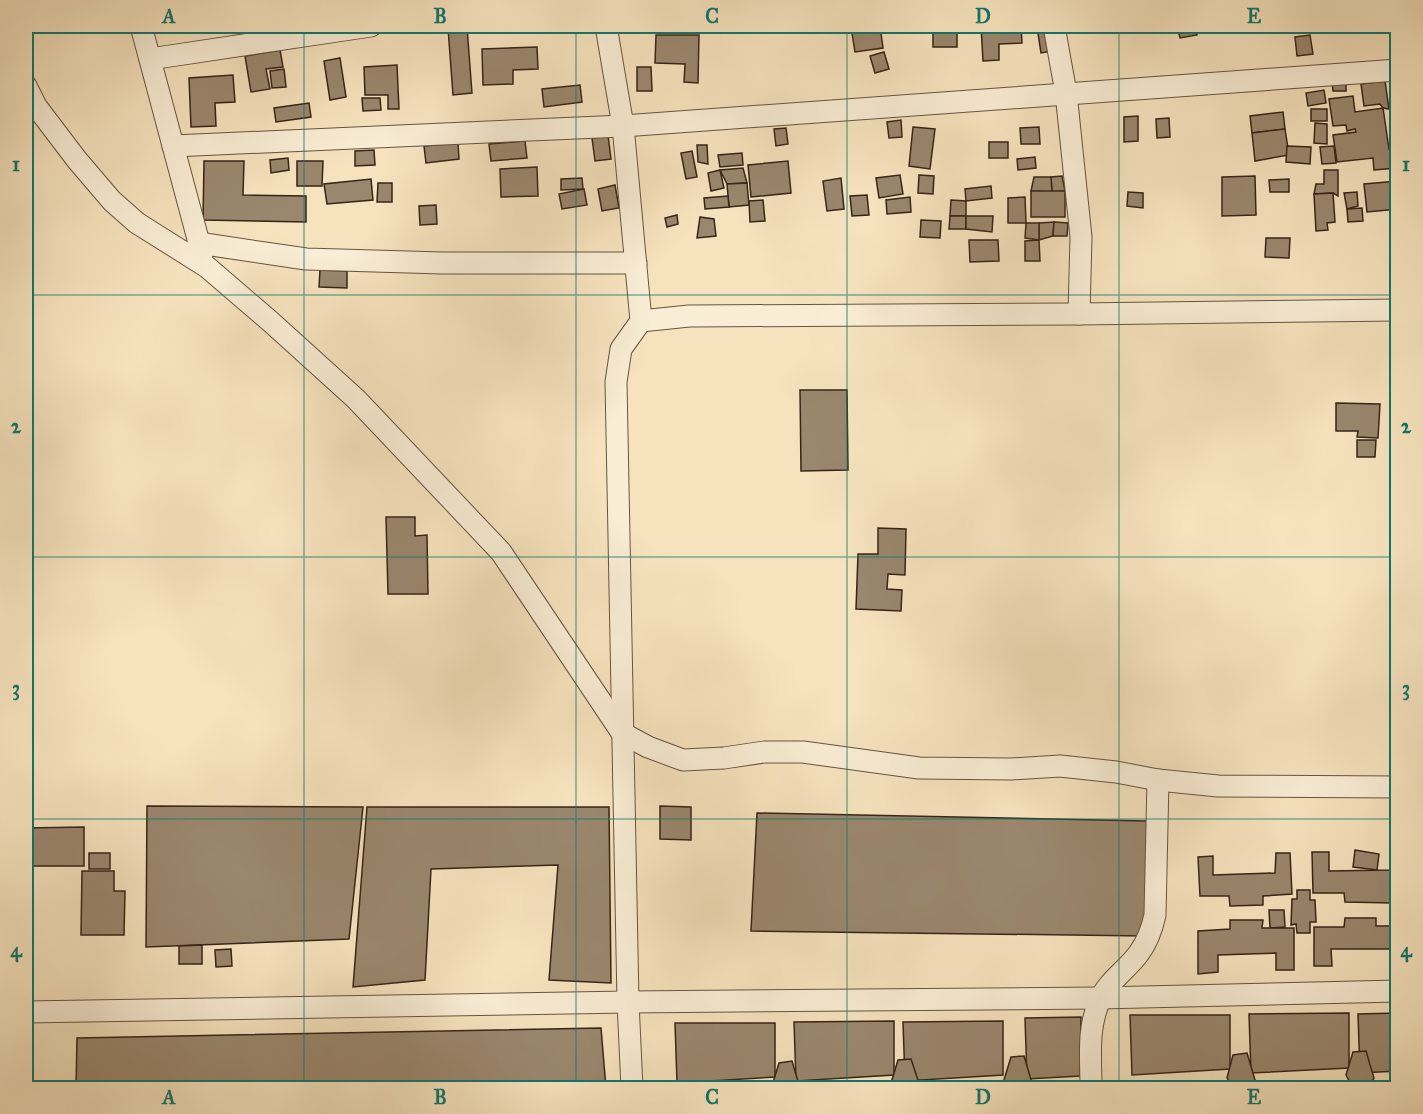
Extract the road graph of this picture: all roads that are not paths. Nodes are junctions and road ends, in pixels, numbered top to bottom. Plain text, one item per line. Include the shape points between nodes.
1 (141, 26) edge
2 (371, 26) edge
3 (606, 26) edge
4 (1054, 26) edge
5 (150, 59) junction
6 (1398, 70) edge
7 (26, 86) edge
8 (1066, 93) junction
9 (623, 126) junction
10 (173, 146) junction
11 (198, 243) junction
12 (636, 263) junction
13 (207, 267) junction
14 (1398, 310) edge
15 (1079, 314) junction
16 (641, 321) junction
17 (622, 733) junction
18 (1158, 780) junction
19 (1398, 788) edge
20 (1398, 991) edge
21 (1100, 998) junction
22 (628, 1002) junction
23 (26, 1012) edge
24 (632, 1089) edge
25 (1090, 1089) edge

1 - 5 street
2 - 5 street
3 - 9 street
4 - 8 street
5 - 10 street
6 - 8 street
7 - 13 street via 36,106 112,201 137,224
8 - 9 street
8 - 15 street via 1081,237
9 - 10 street
9 - 12 street
10 - 11 street
11 - 12 street via 306,259
11 - 13 street
12 - 16 street
13 - 17 street via 356,399 501,552
14 - 15 street
15 - 16 street via 689,316
16 - 17 street via 621,349 616,382
17 - 18 street via 683,760 803,752 918,768 1060,766
17 - 22 street
18 - 19 street via 1218,786
18 - 21 street via 1155,915 1150,935 1139,954
20 - 21 street
21 - 22 street
21 - 25 street via 1090,1041
22 - 23 street
22 - 24 street

